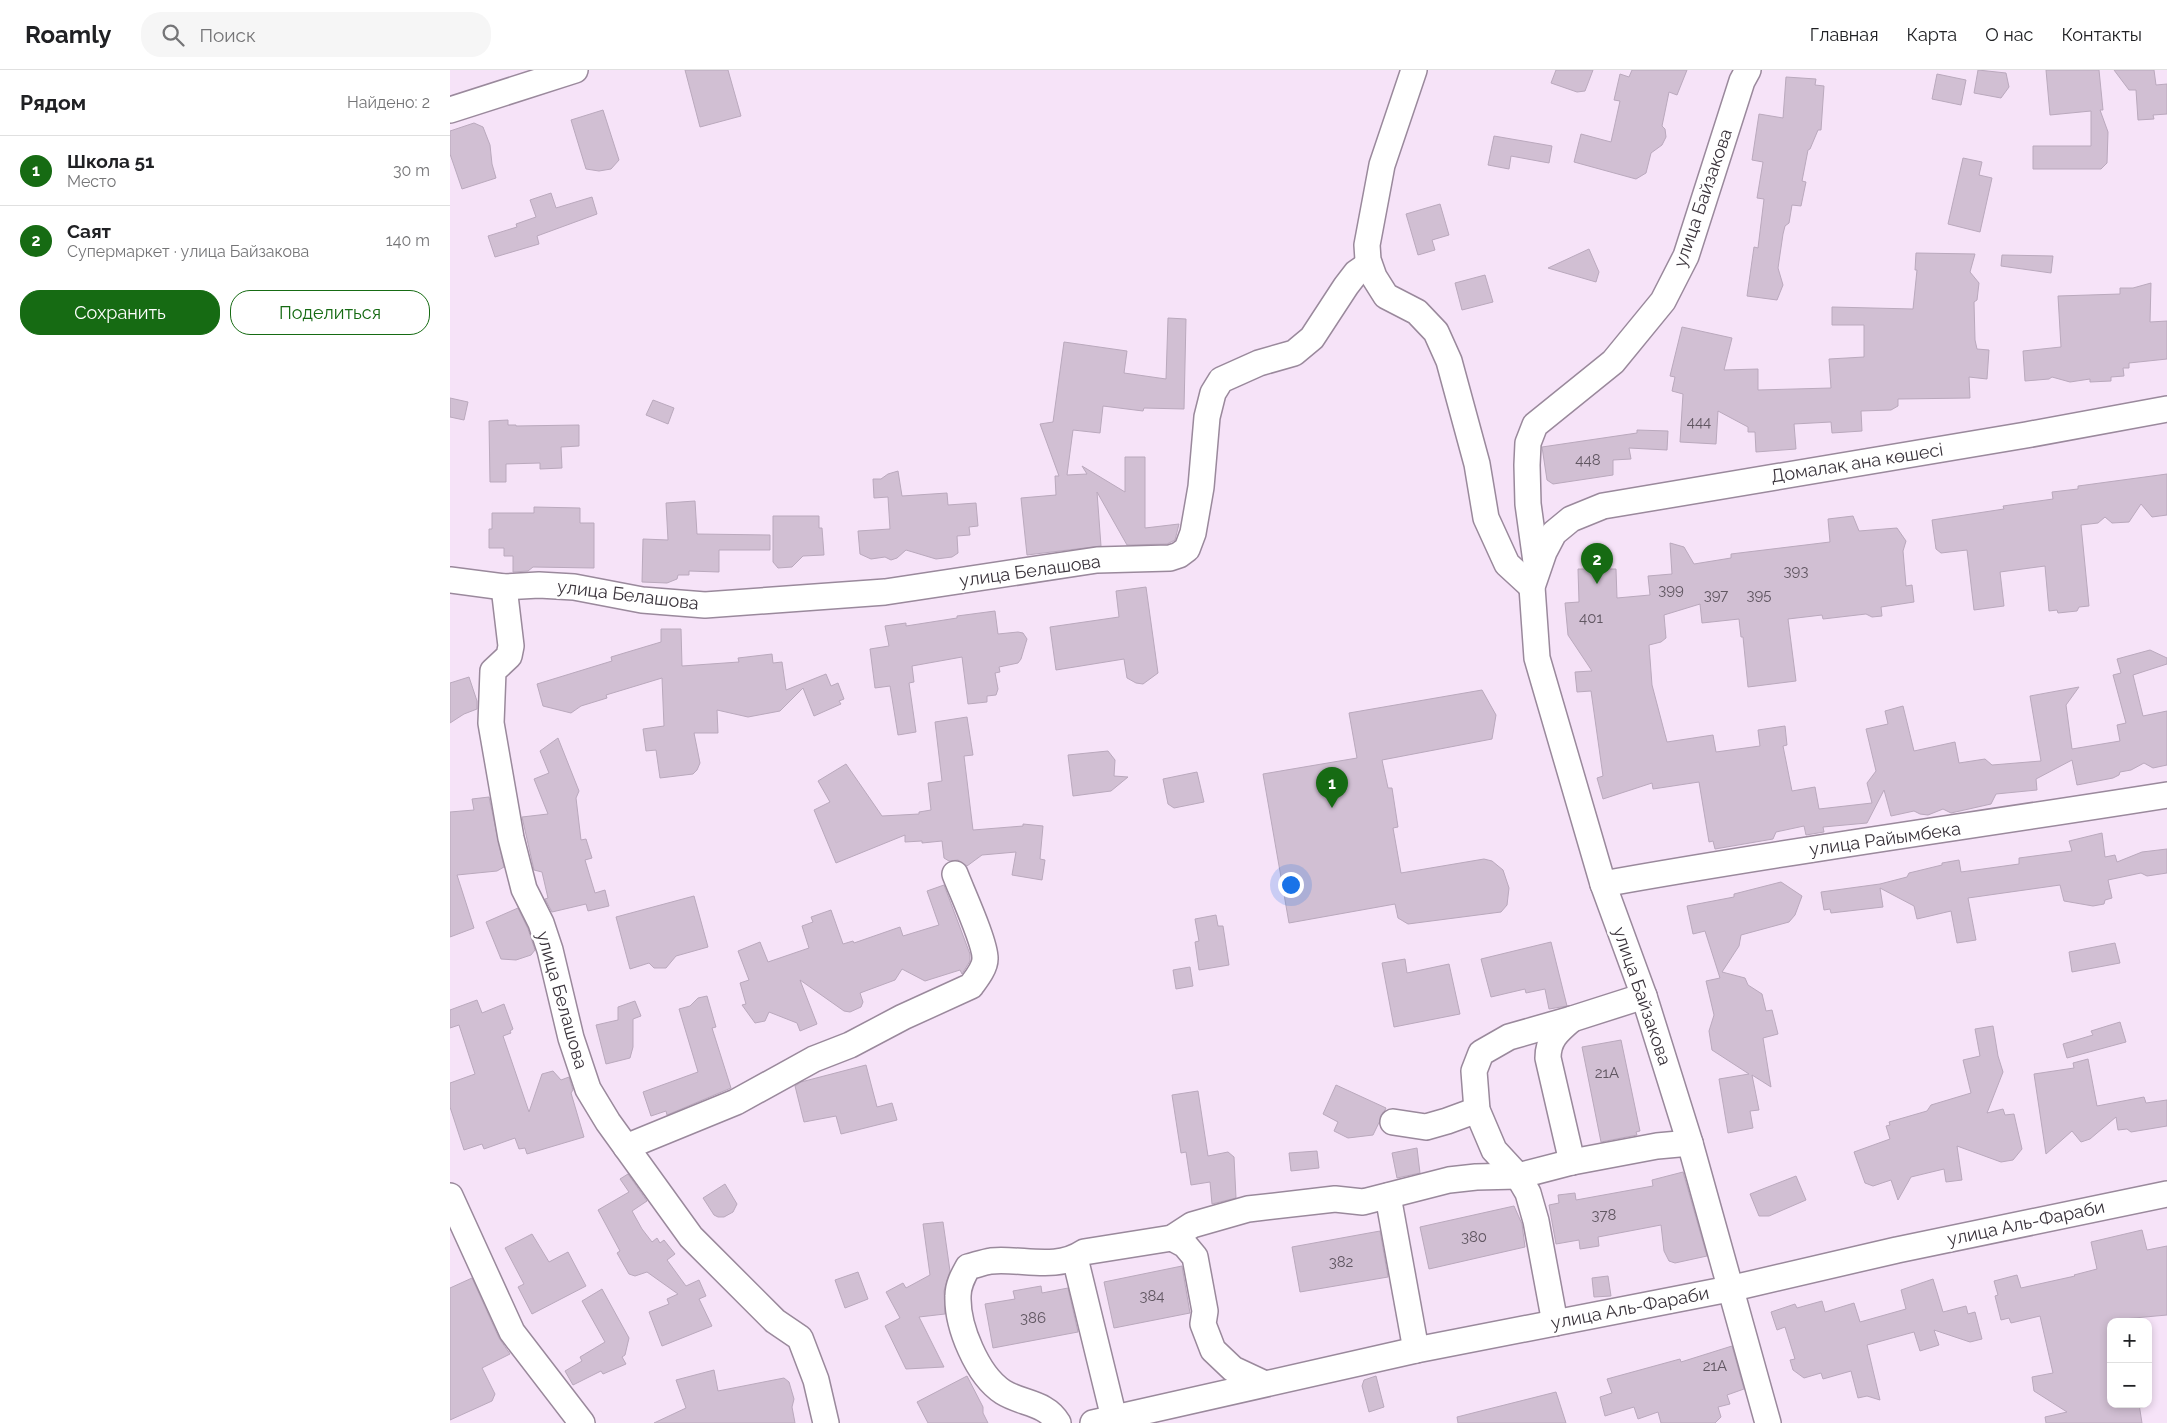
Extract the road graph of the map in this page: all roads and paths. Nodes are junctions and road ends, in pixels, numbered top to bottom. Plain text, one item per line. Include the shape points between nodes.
1 (575, 70) edge
2 (1414, 70) edge
3 (1748, 70) edge
4 (450, 110) edge
5 (1369, 264) junction
6 (2167, 409) edge
7 (1554, 533) joint
8 (1534, 578) junction
9 (450, 580) edge
10 (504, 587) junction
11 (2167, 795) edge
12 (955, 874) dead end
13 (1603, 884) junction
14 (1644, 996) junction
15 (1572, 1020) junction
16 (1477, 1110) junction
17 (1393, 1122) dead end
18 (1690, 1143) junction
19 (626, 1147) junction
20 (1572, 1162) junction
21 (1518, 1176) junction
22 (2167, 1194) edge
23 (450, 1196) edge
24 (1388, 1196) junction
25 (1172, 1238) junction
26 (1075, 1258) junction
27 (1729, 1289) junction
28 (1555, 1323) junction
29 (1416, 1350) junction
30 (1263, 1383) junction
31 (1104, 1421) edge
32 (582, 1423) edge
33 (826, 1423) edge
34 (1058, 1423) edge
35 (1768, 1423) edge

1 - 4 street
2 - 5 street via 1382,164 1367,245
3 - 8 street, улица Байзакова via 1686,256 1663,302 1613,362 1535,425 1528,443 1527,465
5 - 8 street via 1386,296 1417,312 1436,332 1449,361 1477,464 1486,518 1507,564
5 - 10 street, улица Белашова via 1346,286 1312,338 1294,353 1259,363 1221,380 1213,393 1206,417 1201,487 1193,533 1187,549 1179,555 1097,560 885,592 706,605 642,600 574,587
6 - 7 street, Домалақ ана көшесі via 2026,436 1603,506 1571,519
7 - 8 street, улица Байзакова
8 - 13 street, улица Байзакова via 1537,658
9 - 10 street, улица Белашова
10 - 19 street, улица Белашова via 511,646 509,656 493,670 491,723 511,838 524,889 550,950 571,1038 588,1089
11 - 13 street, улица Райымбека via 1726,862
12 - 19 street via 985,959 971,986 814,1059 736,1102
13 - 14 street, улица Байзакова
14 - 15 street
14 - 18 street, улица Байзакова
15 - 16 street via 1510,1037 1481,1053 1474,1072
15 - 20 street via 1554,1035 1548,1047 1548,1058
16 - 17 street via 1426,1126
16 - 21 street via 1494,1150
18 - 20 street
18 - 27 street, улица Байзакова
19 - 33 street, улица Белашова via 691,1238 776,1320 800,1338 816,1380
20 - 21 street
21 - 24 street via 1449,1180
21 - 28 street via 1528,1193 1536,1221
22 - 27 street, улица Аль-Фараби
23 - 32 street via 512,1332
24 - 25 street via 1363,1202 1335,1200 1248,1209 1192,1225
24 - 29 street
25 - 26 street via 1084,1252
25 - 30 street via 1185,1245 1195,1257 1205,1311 1203,1324 1213,1350 1233,1369
26 - 31 street
26 - 34 street via 1047,1264 982,1263 968,1268 958,1294 962,1325 975,1358 992,1384 1020,1401 1044,1407
27 - 28 street, улица Аль-Фараби
27 - 35 street, улица Байзакова
28 - 29 street, улица Аль-Фараби
29 - 30 street, улица Аль-Фараби
30 - 31 street, улица Аль-Фараби

